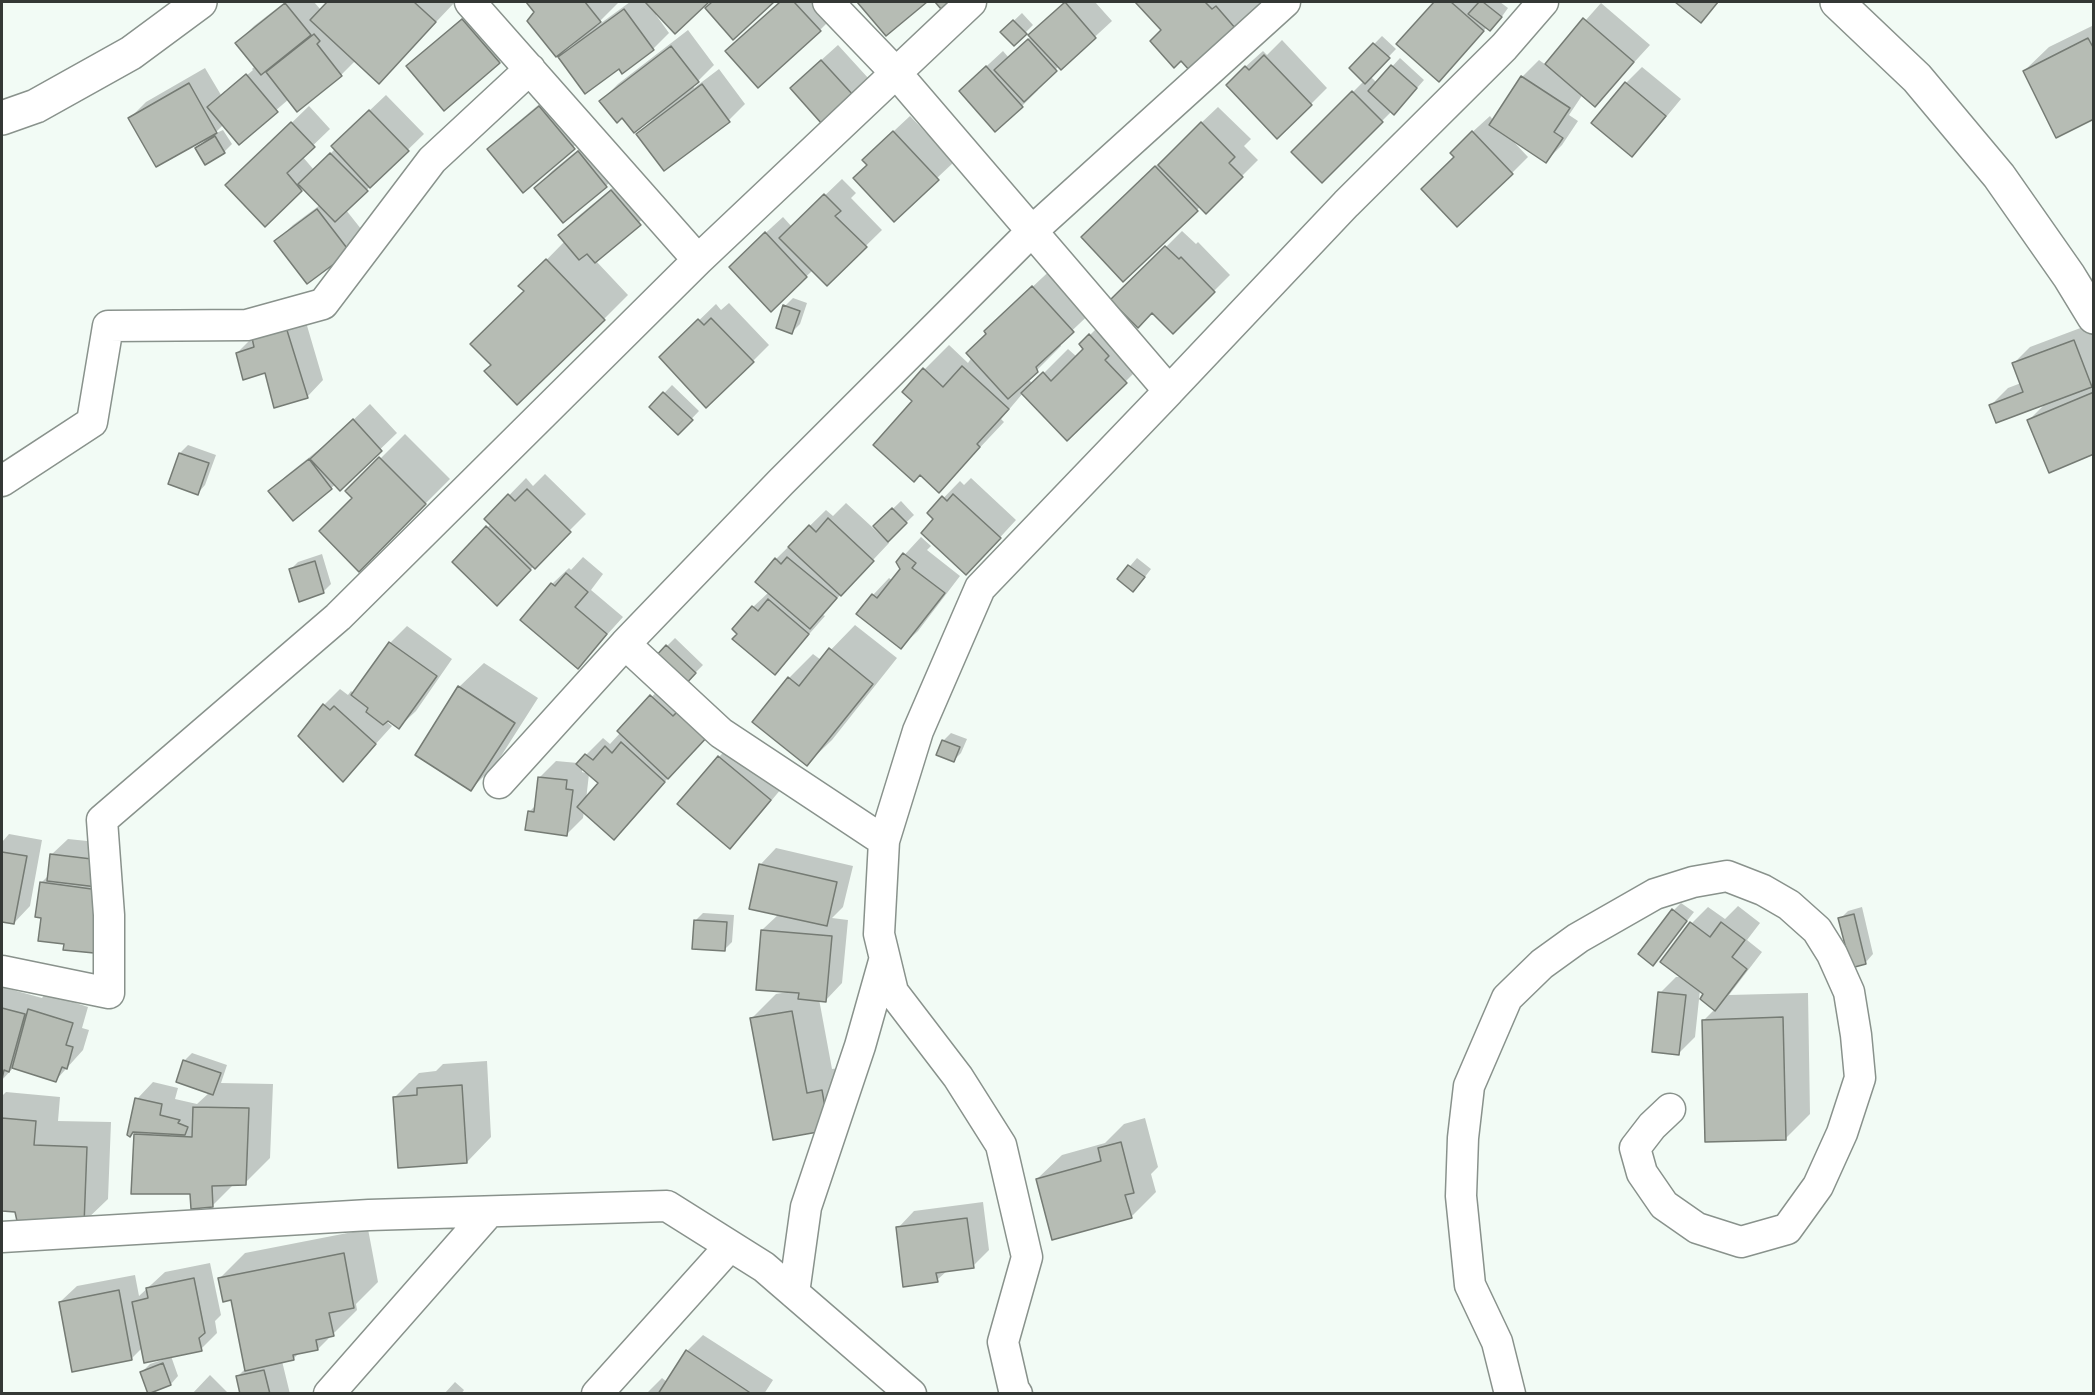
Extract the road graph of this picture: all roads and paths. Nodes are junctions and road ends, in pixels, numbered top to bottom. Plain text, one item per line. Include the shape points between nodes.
1 (200, 2) edge
2 (470, 2) edge
3 (828, 2) edge
4 (971, 2) edge
5 (1285, 2) edge
6 (1543, 2) edge
7 (1837, 2) edge
8 (530, 69) junction
9 (897, 74) junction
10 (2, 118) edge
11 (1032, 231) junction
12 (698, 260) junction
13 (2094, 317) edge
14 (1169, 391) junction
15 (2, 481) edge
16 (625, 644) junction
17 (499, 783) dead end
18 (884, 841) junction
19 (885, 957) junction
20 (2, 971) edge
21 (1670, 1109) dead end
22 (489, 1212) junction
23 (2, 1237) edge
24 (730, 1246) junction
25 (794, 1293) junction
26 (329, 1394) edge
27 (597, 1394) edge
28 (911, 1394) edge
29 (1017, 1394) edge
30 (1510, 1394) edge

1 - 10 street via 131,53 36,106
2 - 8 street
3 - 9 street
4 - 9 street
5 - 11 street
6 - 14 street via 1504,47 1346,204
7 - 13 street via 1917,78 1999,176
8 - 12 street
8 - 15 street via 432,160 322,304 247,325 108,326 92,422
9 - 11 street
9 - 12 street
11 - 14 street
11 - 16 street
12 - 20 street via 338,617 102,820 109,915 109,993
14 - 18 street via 980,588 918,731
16 - 17 street
16 - 18 street via 720,733
18 - 19 street via 879,934
19 - 25 street via 806,1207
19 - 29 street via 893,992 958,1077 1001,1145 1027,1257 1003,1342
21 - 30 street via 1635,1148 1642,1173 1664,1205 1697,1228 1741,1242 1787,1229 1818,1186 1842,1133 1860,1078 1849,992 1817,930 1789,905 1727,876 1654,894 1542,964 1507,998 1469,1086 1461,1196 1470,1285 1497,1342
22 - 23 street
22 - 24 street via 667,1206
22 - 26 street
24 - 25 street via 764,1267
24 - 27 street
25 - 28 street

